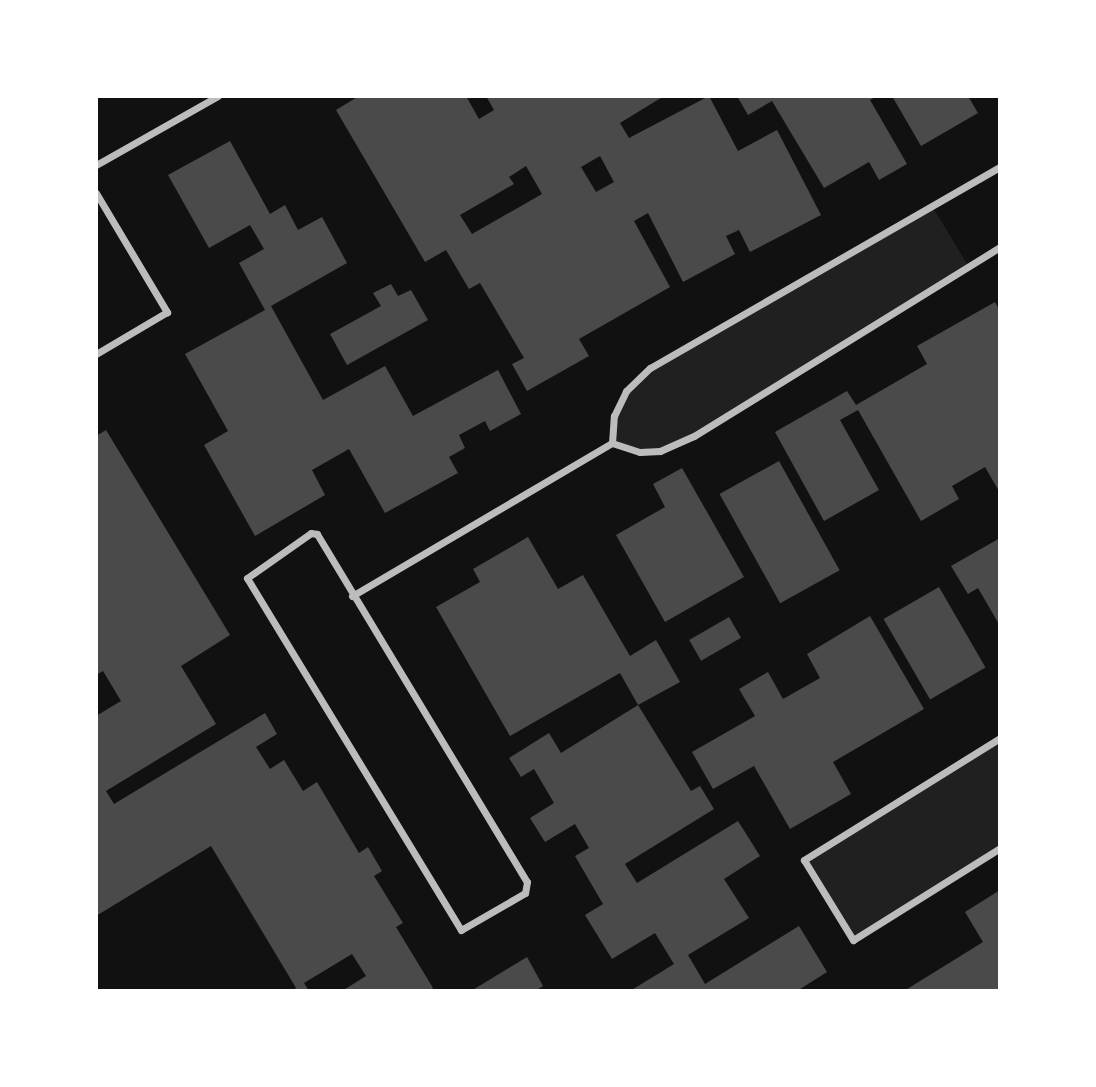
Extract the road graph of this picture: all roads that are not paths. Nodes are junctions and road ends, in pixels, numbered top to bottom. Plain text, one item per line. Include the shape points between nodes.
1 (218, 96) edge
2 (96, 165) edge
3 (1000, 167) edge
4 (96, 193) edge
5 (1000, 247) edge
6 (96, 354) edge
7 (612, 443) junction
8 (352, 596) junction
9 (1000, 738) edge
10 (1000, 848) edge

1 - 2 street
3 - 7 street via 650,368 626,391 614,416
4 - 6 street via 167,312
5 - 7 street via 694,436 660,451 640,452
7 - 8 street
8 - 8 street via 314,533 247,575 461,930 525,893 527,882
9 - 10 street via 804,860 853,940

